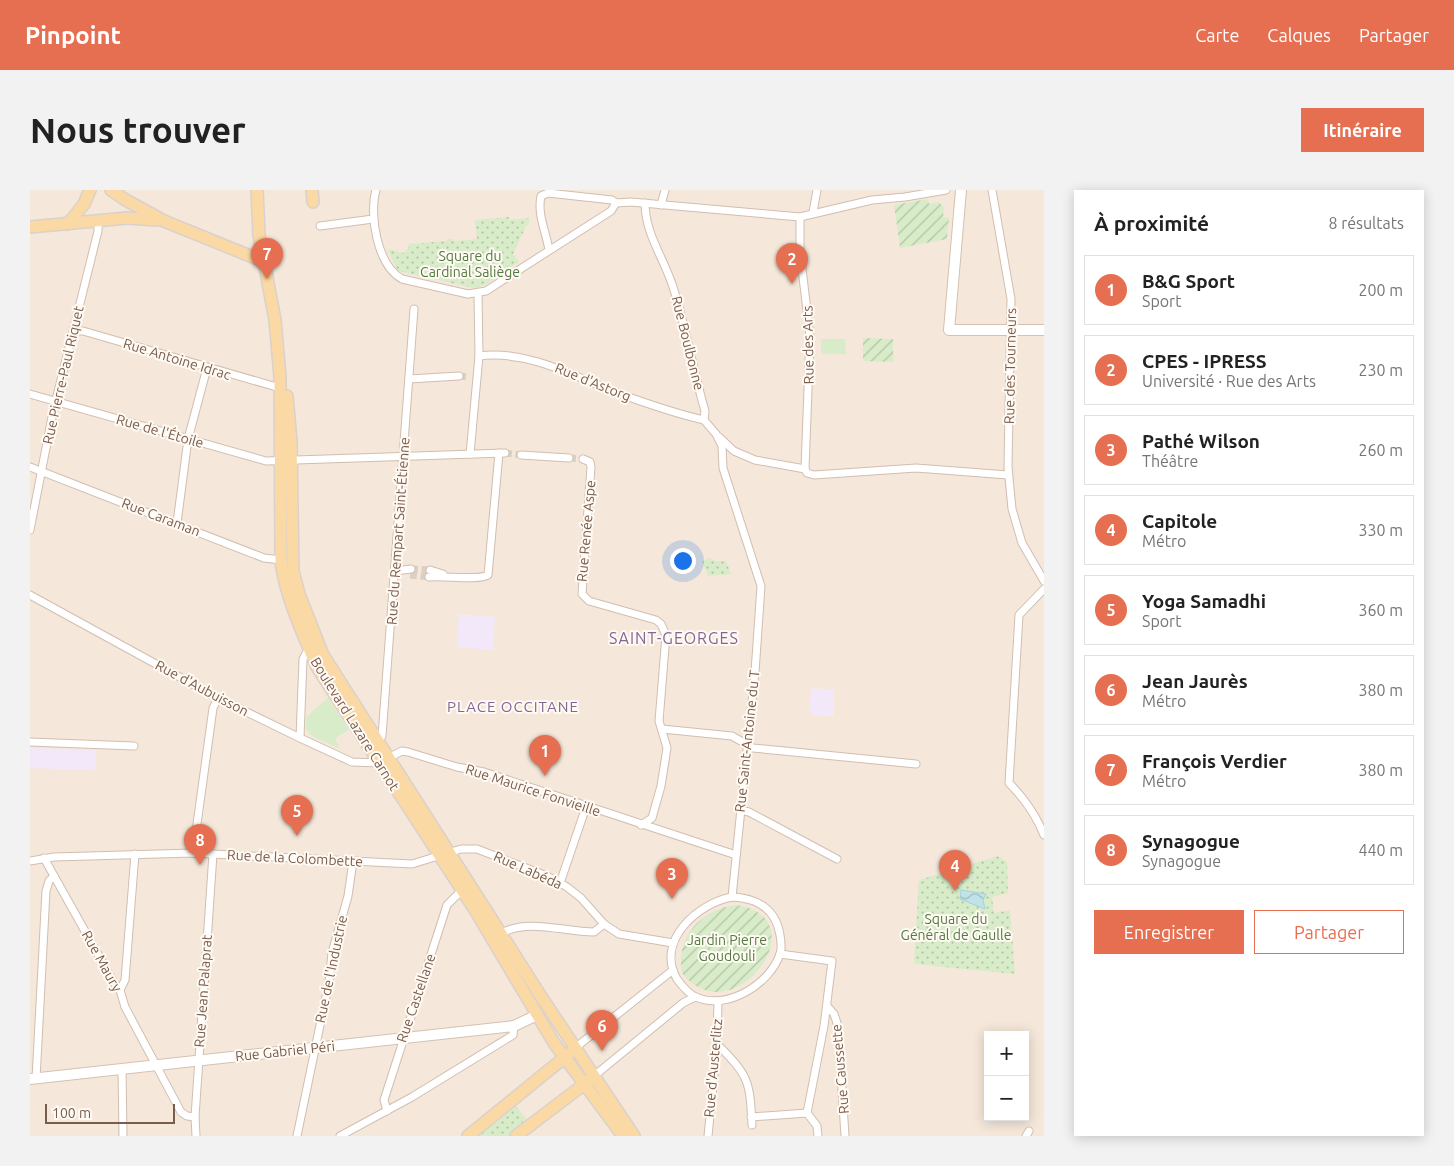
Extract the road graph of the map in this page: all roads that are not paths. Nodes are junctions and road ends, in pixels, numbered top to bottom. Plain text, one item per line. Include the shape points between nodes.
1 (90, 190) edge
2 (111, 190) edge
3 (257, 190) edge
4 (376, 190) edge
5 (665, 190) edge
6 (817, 190) edge
7 (946, 190) edge
8 (961, 190) edge
9 (992, 190) edge
10 (584, 193) edge
11 (644, 203) junction
12 (615, 205) junction
13 (661, 205) junction
14 (814, 212) junction
15 (800, 216) junction
16 (373, 219) junction
17 (98, 221) junction
18 (164, 221) junction
19 (68, 224) junction
20 (320, 226) dead end
21 (30, 227) edge
22 (549, 250) junction
23 (265, 262) junction
24 (270, 284) junction
25 (478, 294) junction
26 (414, 309) dead end
27 (1011, 330) junction
28 (1044, 330) edge
29 (74, 331) junction
30 (479, 356) junction
31 (207, 368) junction
32 (459, 376) tunnel mouth
33 (409, 379) junction
34 (280, 388) junction
35 (30, 394) edge
36 (56, 401) junction
37 (704, 420) junction
38 (716, 434) junction
39 (188, 439) junction
40 (734, 451) junction
41 (470, 454) junction
42 (520, 455) tunnel mouth
43 (404, 456) junction
44 (723, 456) junction
45 (569, 458) tunnel mouth
46 (583, 459) dead end
47 (285, 461) junction
48 (30, 467) edge
49 (41, 471) junction
50 (806, 471) junction
51 (1008, 475) junction
52 (176, 523) junction
53 (30, 530) edge
54 (276, 560) junction
55 (395, 571) junction
56 (411, 572) tunnel mouth
57 (430, 574) tunnel mouth
58 (1044, 581) edge
59 (1044, 589) edge
60 (30, 595) edge
61 (309, 648) junction
62 (218, 698) junction
63 (662, 729) junction
64 (300, 738) junction
65 (30, 742) edge
66 (373, 745) junction
67 (747, 745) junction
68 (134, 746) dead end
69 (384, 760) junction
70 (916, 764) dead end
71 (586, 807) junction
72 (740, 810) junction
73 (641, 825) junction
74 (1044, 835) edge
75 (193, 853) junction
76 (135, 854) junction
77 (213, 854) junction
78 (444, 854) junction
79 (736, 854) junction
80 (44, 858) junction
81 (837, 859) dead end
82 (30, 861) edge
83 (354, 861) junction
84 (54, 876) junction
85 (560, 882) junction
86 (462, 890) junction
87 (732, 897) junction
88 (604, 924) junction
89 (498, 936) junction
90 (673, 943) junction
91 (780, 954) junction
92 (673, 970) junction
93 (120, 990) junction
94 (695, 997) junction
95 (718, 1001) junction
96 (827, 1006) junction
97 (538, 1015) junction
98 (514, 1026) junction
99 (402, 1038) junction
100 (717, 1044) junction
101 (315, 1047) junction
102 (575, 1048) junction
103 (564, 1057) junction
104 (198, 1060) junction
105 (156, 1065) junction
106 (122, 1068) junction
107 (33, 1079) edge
108 (590, 1080) junction
109 (387, 1111) junction
110 (807, 1113) junction
111 (752, 1117) junction
112 (195, 1118) junction
113 (752, 1125) dead end
114 (195, 1132) edge
115 (123, 1136) edge
116 (297, 1136) edge
117 (340, 1136) edge
118 (468, 1136) edge
119 (516, 1136) edge
120 (623, 1136) edge
121 (634, 1136) edge
122 (708, 1136) edge
123 (818, 1136) edge
124 (845, 1136) edge

1 - 19 main road via 84,204
2 - 18 main road
3 - 23 main road, Boulevard Lazare Carnot via 259,236
4 - 16 street
5 - 13 street
6 - 14 street
7 - 14 street
8 - 27 street via 949,330
9 - 27 street, Rue des Tourneurs via 1011,299
10 - 12 street via 612,200
10 - 22 street via 548,193 541,196 541,220
11 - 12 street
11 - 13 street
11 - 37 street, Rue Boulbonne via 645,217 673,284 705,411
12 - 22 street
13 - 15 street
14 - 15 street
15 - 50 street, Rue des Arts via 800,252 810,336
16 - 20 street
16 - 25 street via 378,242 392,272 402,279
17 - 18 main road via 136,218
17 - 19 main road
17 - 29 street, Rue Pierre-Paul Riquet
18 - 23 main road
19 - 21 main road
22 - 25 street
23 - 24 main road, Boulevard Lazare Carnot
24 - 34 main road, Boulevard Lazare Carnot
24 - 47 main road, Boulevard Lazare Carnot via 276,304 285,375
25 - 30 street
26 - 33 street, Rue du Rempart Saint-Étienne
27 - 28 street
27 - 51 street, Rue des Tourneurs
29 - 31 street, Rue Antoine Idrac
29 - 36 street, Rue Pierre-Paul Riquet
30 - 37 street, Rue d'Astorg via 507,357 550,365 612,391
30 - 41 street via 473,377
31 - 34 street, Rue Antoine Idrac
31 - 39 street
32 - 33 street
33 - 43 street, Rue du Rempart Saint-Étienne
34 - 47 main road, Boulevard Lazare Carnot
35 - 36 street, Rue de l'Étoile
36 - 39 street, Rue de l'Étoile
36 - 49 street, Rue Pierre-Paul Riquet
37 - 38 street
38 - 40 street
38 - 44 street
39 - 47 street, Rue de l'Étoile via 266,461
39 - 52 street
40 - 44 street
40 - 50 street via 755,460
41 - 43 street, Rue de l'Étoile
41 - 57 street, Rue de l'Étoile via 502,453 489,572 482,578
42 - 45 street
43 - 47 street, Rue de l'Étoile
43 - 55 street, Rue du Rempart Saint-Étienne
44 - 67 street, Rue Saint-Antoine du T via 723,468 761,586
46 - 63 street, Rue Renée Aspe via 591,464 583,597 589,602 661,624 666,635 659,720
47 - 54 main road, Boulevard Lazare Carnot
47 - 66 main road, Boulevard Lazare Carnot via 294,580 323,655
48 - 49 street, Rue Caraman
49 - 52 street, Rue Caraman
49 - 53 street, Rue Pierre-Paul Riquet
50 - 51 street via 814,475 916,468
51 - 58 street, Rue des Tourneurs via 1018,530 1034,567
52 - 54 street, Rue Caraman
54 - 61 main road, Boulevard Lazare Carnot
55 - 56 street
55 - 66 street, Rue du Rempart Saint-Étienne via 382,736
59 - 74 street via 1019,615 1009,783 1025,800
60 - 62 street, Rue d'Aubuisson
61 - 64 street via 303,659
61 - 66 main road, Boulevard Lazare Carnot via 317,667
62 - 64 street, Rue d'Aubuisson
62 - 75 street via 213,708
63 - 67 street via 732,736
63 - 73 street via 667,748 661,786 652,818
64 - 69 street, Rue d'Aubuisson via 352,762
65 - 68 street
66 - 69 main road, Boulevard Lazare Carnot
67 - 70 street
67 - 72 street, Rue Saint-Antoine du T
69 - 71 street, Rue Maurice Fonvieille via 402,751 408,752 484,772
69 - 78 main road, Boulevard Lazare Carnot
71 - 73 street, Rue Maurice Fonvieille
71 - 85 street
72 - 79 street, Rue Saint-Antoine du T
72 - 81 street
73 - 79 street, Rue Maurice Fonvieille
75 - 76 street, Rue de la Colombette
75 - 77 street, Rue de la Colombette
76 - 80 street, Rue de la Colombette
76 - 93 street via 125,980
77 - 83 street, Rue de la Colombette
77 - 104 street, Rue Jean Palaprat
78 - 83 street, Rue de la Colombette via 416,863
78 - 85 street, Rue Labéda via 460,849 477,850
78 - 86 main road, Boulevard Lazare Carnot
78 - 89 main road, Boulevard Lazare Carnot
79 - 87 street, Rue Saint-Antoine du T
80 - 82 street, Rue de la Colombette
80 - 84 street, Rue Maury
83 - 101 street, Rue de l'Industrie via 332,953
84 - 93 street, Rue Maury
84 - 107 street via 46,891
85 - 88 street, Rue Labéda via 581,898
86 - 89 main road, Boulevard Lazare Carnot
86 - 99 street, Rue Castellane via 447,905
87 - 90 street via 715,901 700,910 680,930
87 - 91 street via 754,901 768,909 779,930
88 - 89 street via 594,932 533,926 518,927
88 - 90 street, Rue Labéda via 626,936
89 - 97 main road, Boulevard Lazare Carnot
89 - 102 main road, Boulevard Lazare Carnot
90 - 92 street
91 - 95 street via 769,972 752,987 732,998
91 - 96 street via 832,961
92 - 94 street
92 - 102 street
93 - 105 street, Rue Maury via 125,1007
94 - 95 street
94 - 108 street via 683,1003
95 - 100 street, Rue d'Austerlitz
96 - 110 street
96 - 124 street, Rue Caussette via 838,1026
97 - 98 street, Rue Gabriel Péri
97 - 103 main road, Boulevard Lazare Carnot
98 - 99 street, Rue Gabriel Péri
98 - 109 street via 514,1035
99 - 101 street, Rue Gabriel Péri
99 - 109 street, Rue Castellane via 384,1100
100 - 111 street via 744,1073
100 - 122 street, Rue d'Austerlitz
101 - 104 street, Rue Gabriel Péri
101 - 116 street, Rue de l'Industrie
102 - 103 main road
102 - 108 main road, Boulevard Lazare Carnot
103 - 108 main road, Boulevard Lazare Carnot
103 - 118 main road
104 - 105 street, Rue Gabriel Péri
104 - 112 street, Rue Jean Palaprat
105 - 106 street, Rue Gabriel Péri
105 - 112 street, Rue Maury via 183,1114
106 - 107 street, Rue Gabriel Péri
106 - 115 street
108 - 119 main road
108 - 120 main road
108 - 121 main road
109 - 117 street
110 - 111 street
110 - 123 street via 815,1122
111 - 113 street
112 - 114 street, Rue Jean Palaprat

